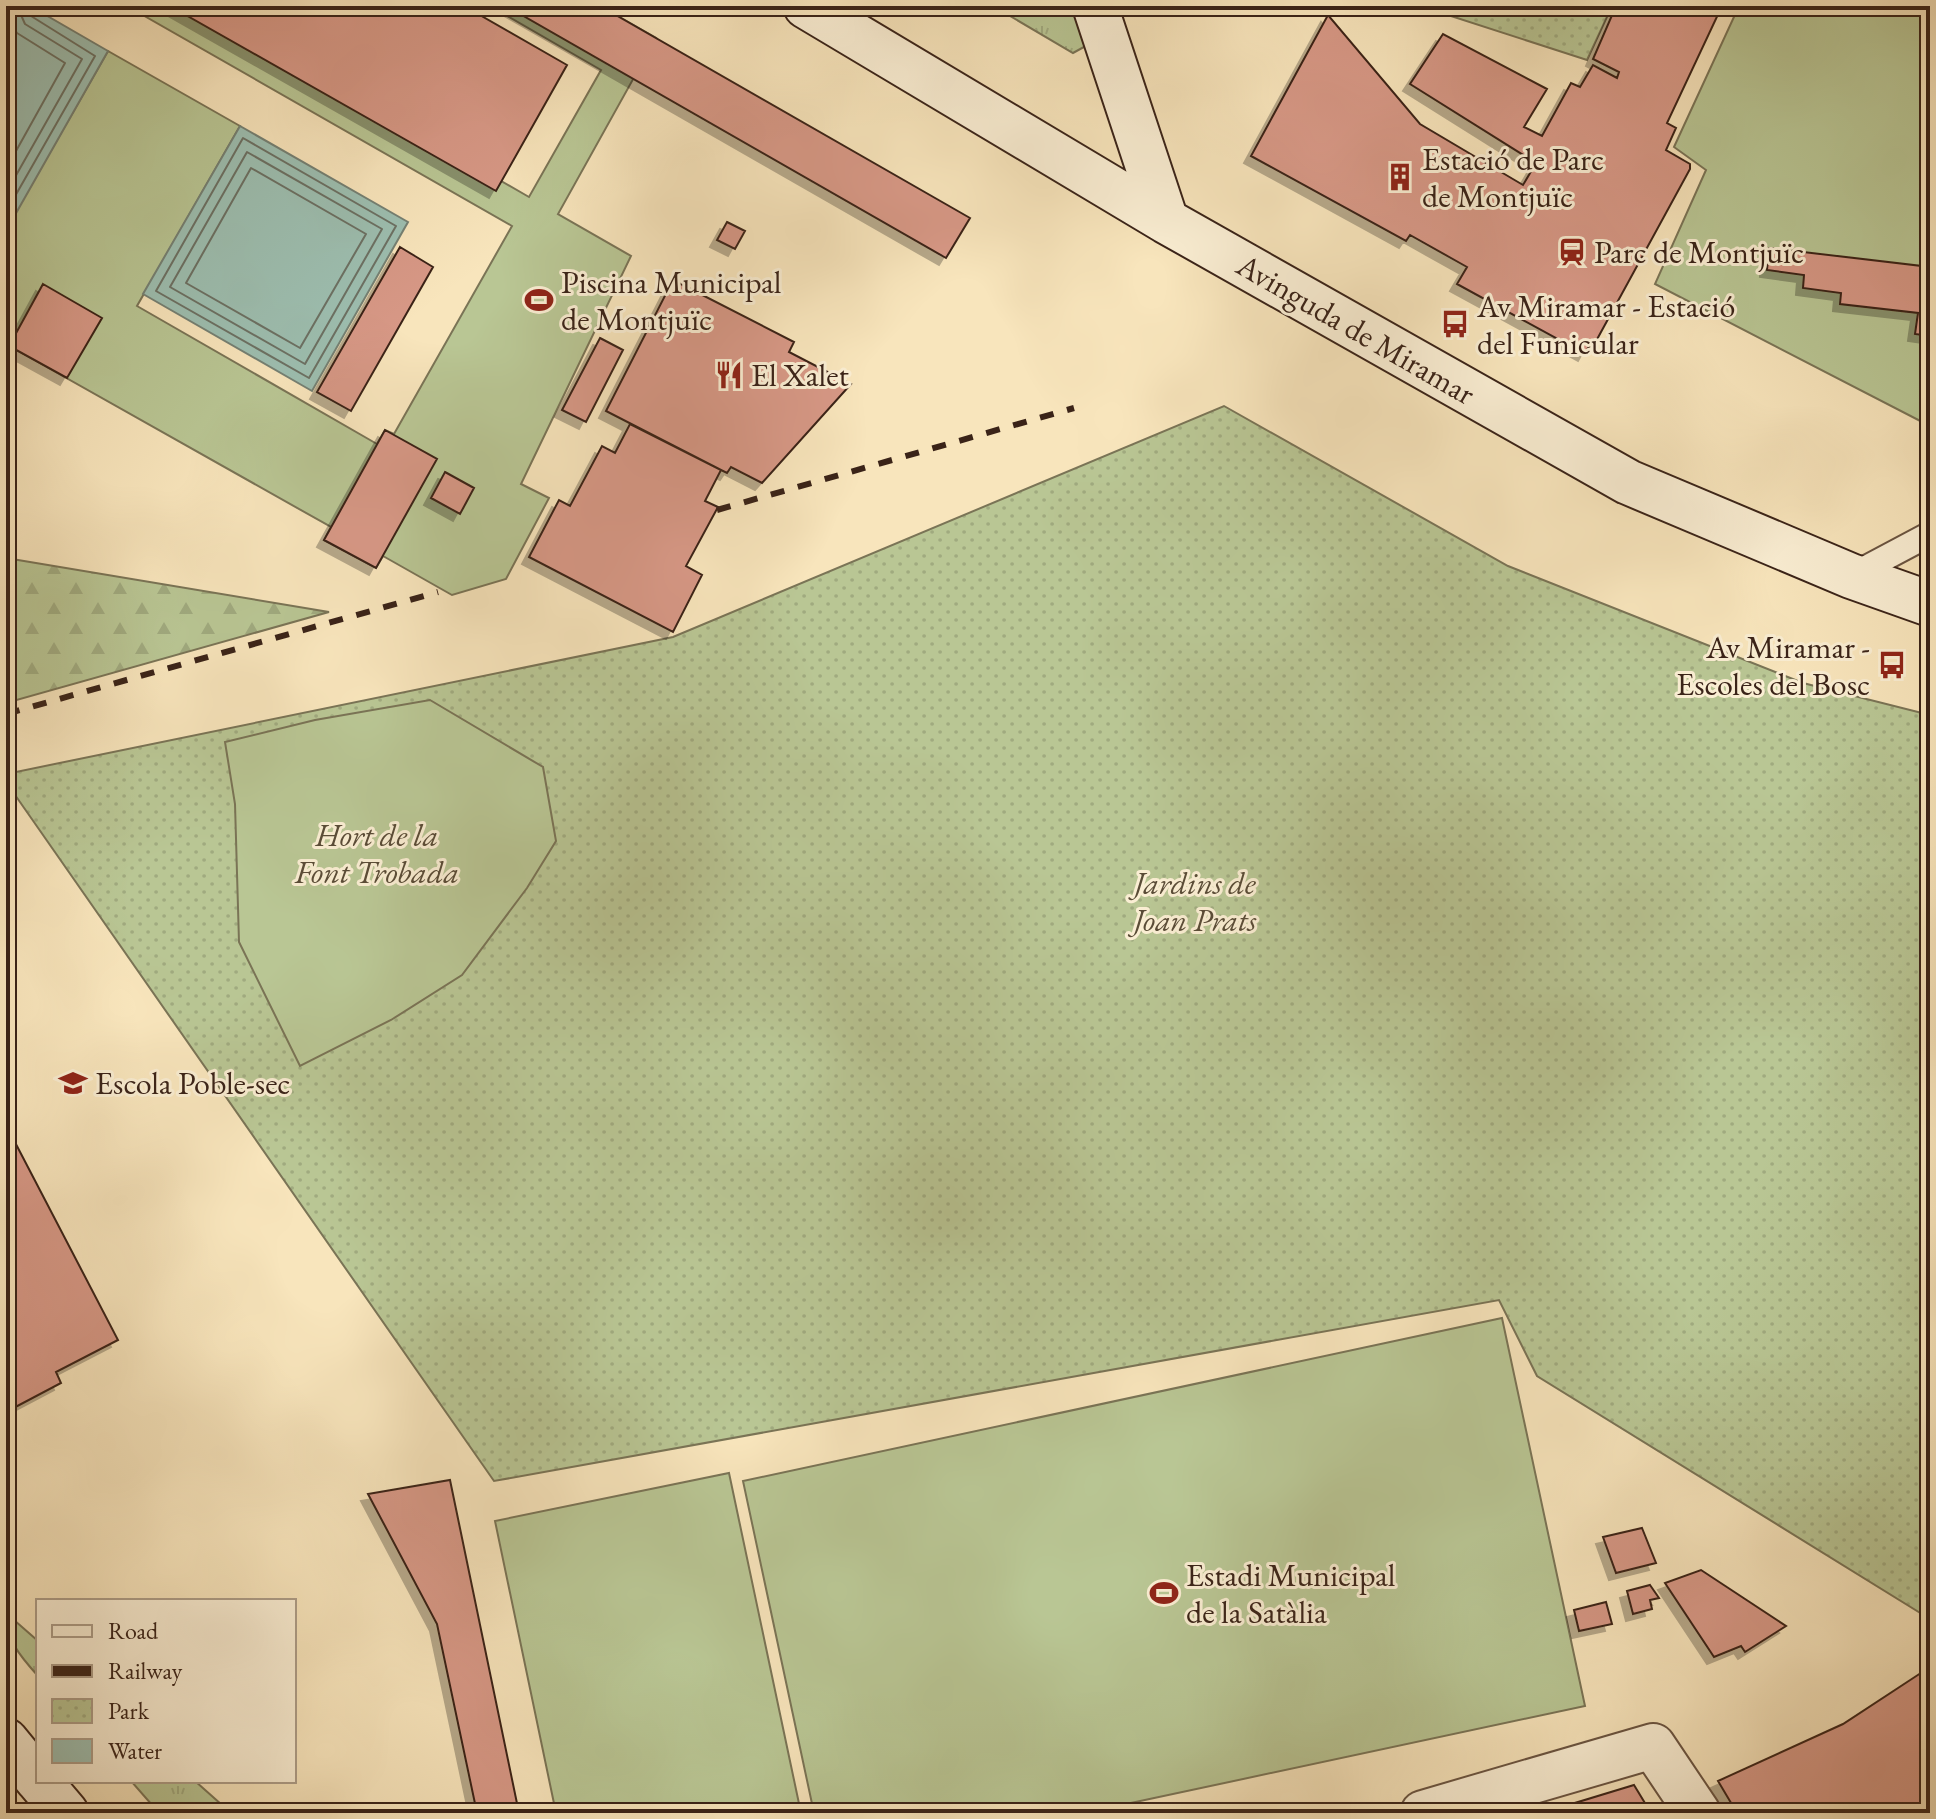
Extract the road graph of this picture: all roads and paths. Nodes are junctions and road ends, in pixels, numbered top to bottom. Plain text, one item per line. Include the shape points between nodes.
1 (1095, 6) edge
2 (824, 10) edge
3 (1166, 221) junction
4 (1930, 534) edge
5 (1851, 576) junction
6 (1930, 604) edge
7 (6, 1741) edge
8 (36, 1778) edge
9 (41, 1783) edge
10 (66, 1813) edge
11 (1423, 1813) edge
12 (1698, 1813) edge

1 - 3 street
2 - 3 street, Avinguda de Miramar
3 - 5 street, Avinguda de Miramar via 1628,482
4 - 5 lane
5 - 6 street, Avinguda de Miramar
7 - 8 street
9 - 10 street
11 - 12 street via 1653,1746

